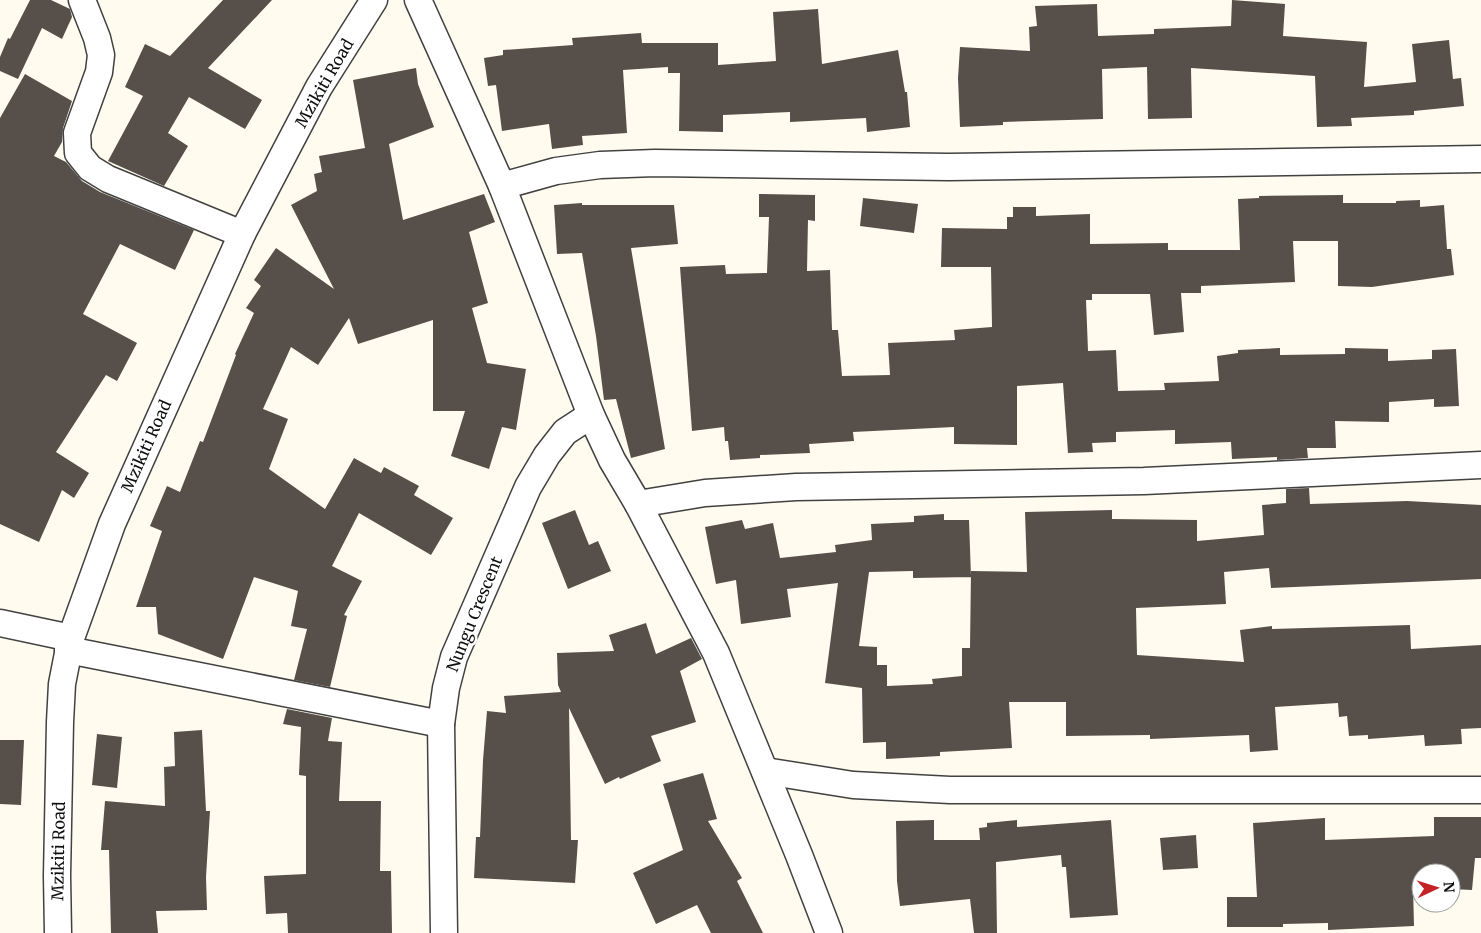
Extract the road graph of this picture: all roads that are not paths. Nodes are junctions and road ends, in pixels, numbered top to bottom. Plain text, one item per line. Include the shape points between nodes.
1 (82, 0) edge
2 (374, 0) edge
3 (418, 0) edge
4 (1481, 159) edge
5 (502, 186) junction
6 (242, 234) junction
7 (591, 415) junction
8 (1481, 465) edge
9 (638, 504) junction
10 (0, 623) edge
11 (69, 644) junction
12 (441, 724) junction
13 (765, 771) junction
14 (1481, 790) edge
15 (58, 933) edge
16 (444, 933) edge
17 (829, 933) edge

1 - 6 street via 100,55 99,72 77,133 78,153 90,168 108,179
2 - 6 street, Mzikiti Road via 320,87
3 - 5 street
4 - 5 street via 949,167 655,163 556,171
5 - 7 street
6 - 11 street, Mzikiti Road via 112,524
7 - 9 street
7 - 12 street, Nungu Crescent via 566,432 547,455 528,487 454,657
8 - 9 street via 1144,481 796,487 705,493
9 - 13 street via 716,653
10 - 11 street
11 - 12 street
11 - 15 street, Mzikiti Road via 60,722
12 - 16 street, Nungu Crescent
13 - 14 street via 853,785 950,790
13 - 17 street

